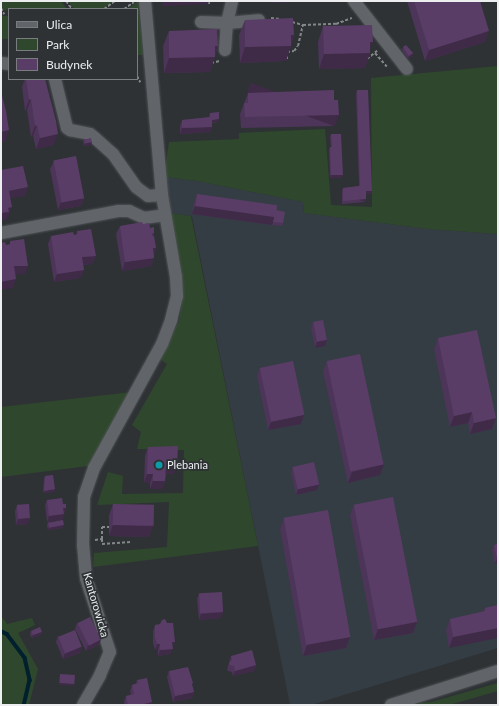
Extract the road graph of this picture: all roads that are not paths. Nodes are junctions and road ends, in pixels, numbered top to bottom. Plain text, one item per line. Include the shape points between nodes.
1 (144, 1) edge
2 (232, 1) edge
3 (354, 1) edge
4 (259, 20) edge
5 (201, 22) dead end
6 (227, 23) junction
7 (225, 50) dead end
8 (407, 68) dead end
9 (55, 80) edge
10 (162, 195) junction
11 (165, 215) junction
12 (1, 233) edge
13 (498, 672) edge
14 (83, 705) edge
15 (391, 705) edge

1 - 10 street, Kantorowicka
2 - 6 street
3 - 8 street
4 - 6 street
5 - 6 street
6 - 7 street
9 - 10 street via 67,128 96,138 113,154 136,187 148,196
10 - 11 street, Kantorowicka
11 - 12 street via 144,218 129,211 118,211
11 - 14 street, Kantorowicka via 177,287 173,314 153,363 94,468 84,497 82,546 86,578 110,652
13 - 15 street

